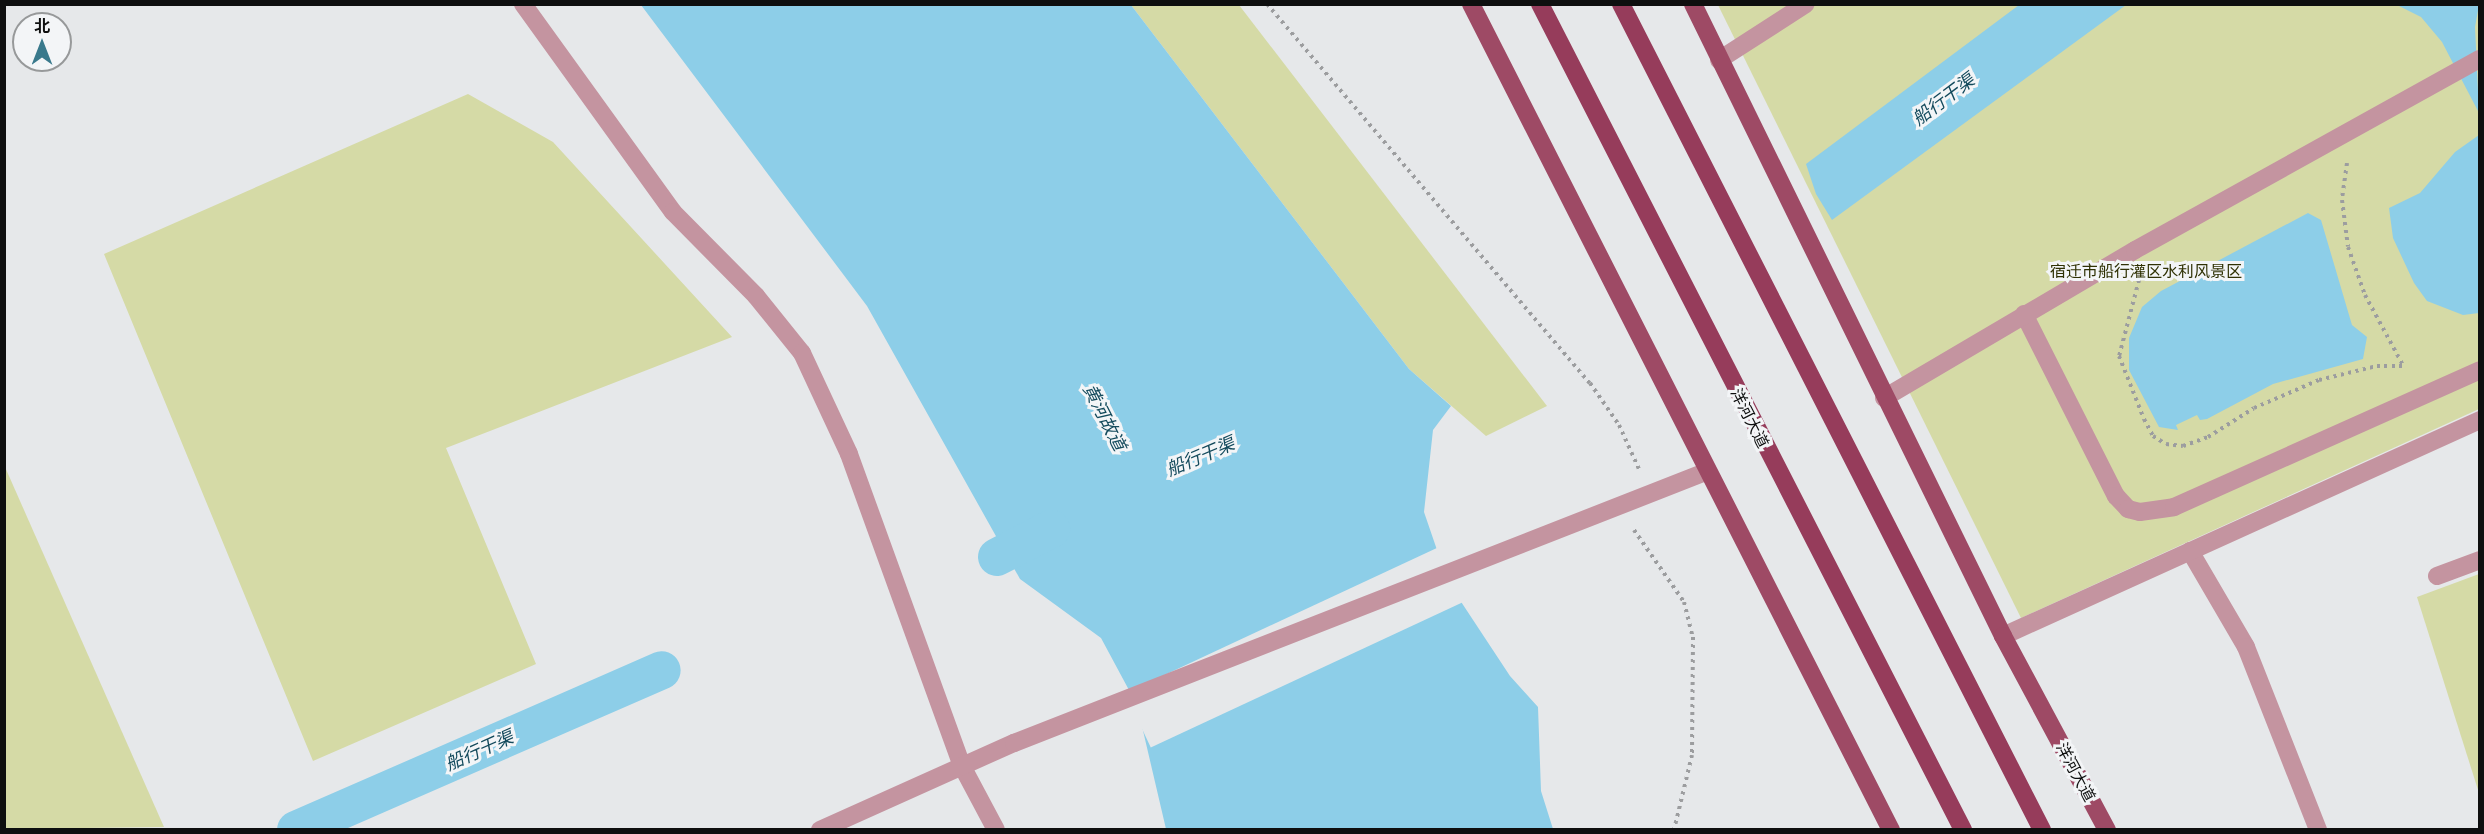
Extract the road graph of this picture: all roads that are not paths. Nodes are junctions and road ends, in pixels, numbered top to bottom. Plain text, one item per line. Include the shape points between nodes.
1 (523, 4) edge
2 (1470, 4) edge
3 (1540, 4) edge
4 (1621, 4) edge
5 (1693, 4) edge
6 (1806, 4) edge
7 (2480, 59) edge
8 (1719, 60) junction
9 (2024, 314) junction
10 (2480, 370) edge
11 (1884, 398) junction
12 (2480, 420) edge
13 (1708, 471) junction
14 (2190, 551) junction
15 (2480, 560) edge
16 (2437, 576) dead end
17 (2003, 636) junction
18 (962, 766) junction
19 (820, 830) edge
20 (996, 830) edge
21 (1891, 830) edge
22 (1963, 830) edge
23 (2042, 830) edge
24 (2107, 830) edge
25 (2318, 830) edge

1 - 18 street via 673,212 756,296 802,353 849,454
2 - 13 main road
3 - 22 highway, 洋河大道
4 - 23 highway
5 - 8 main road, 洋河大道
6 - 8 street
7 - 9 street
8 - 11 main road, 洋河大道
9 - 10 street via 2116,496 2128,509 2140,512 2174,507
9 - 11 street
11 - 17 main road, 洋河大道
12 - 14 street
13 - 18 street
13 - 21 main road
14 - 17 street
14 - 25 street via 2246,647
15 - 16 street
17 - 24 main road, 洋河大道
18 - 19 street
18 - 20 street

